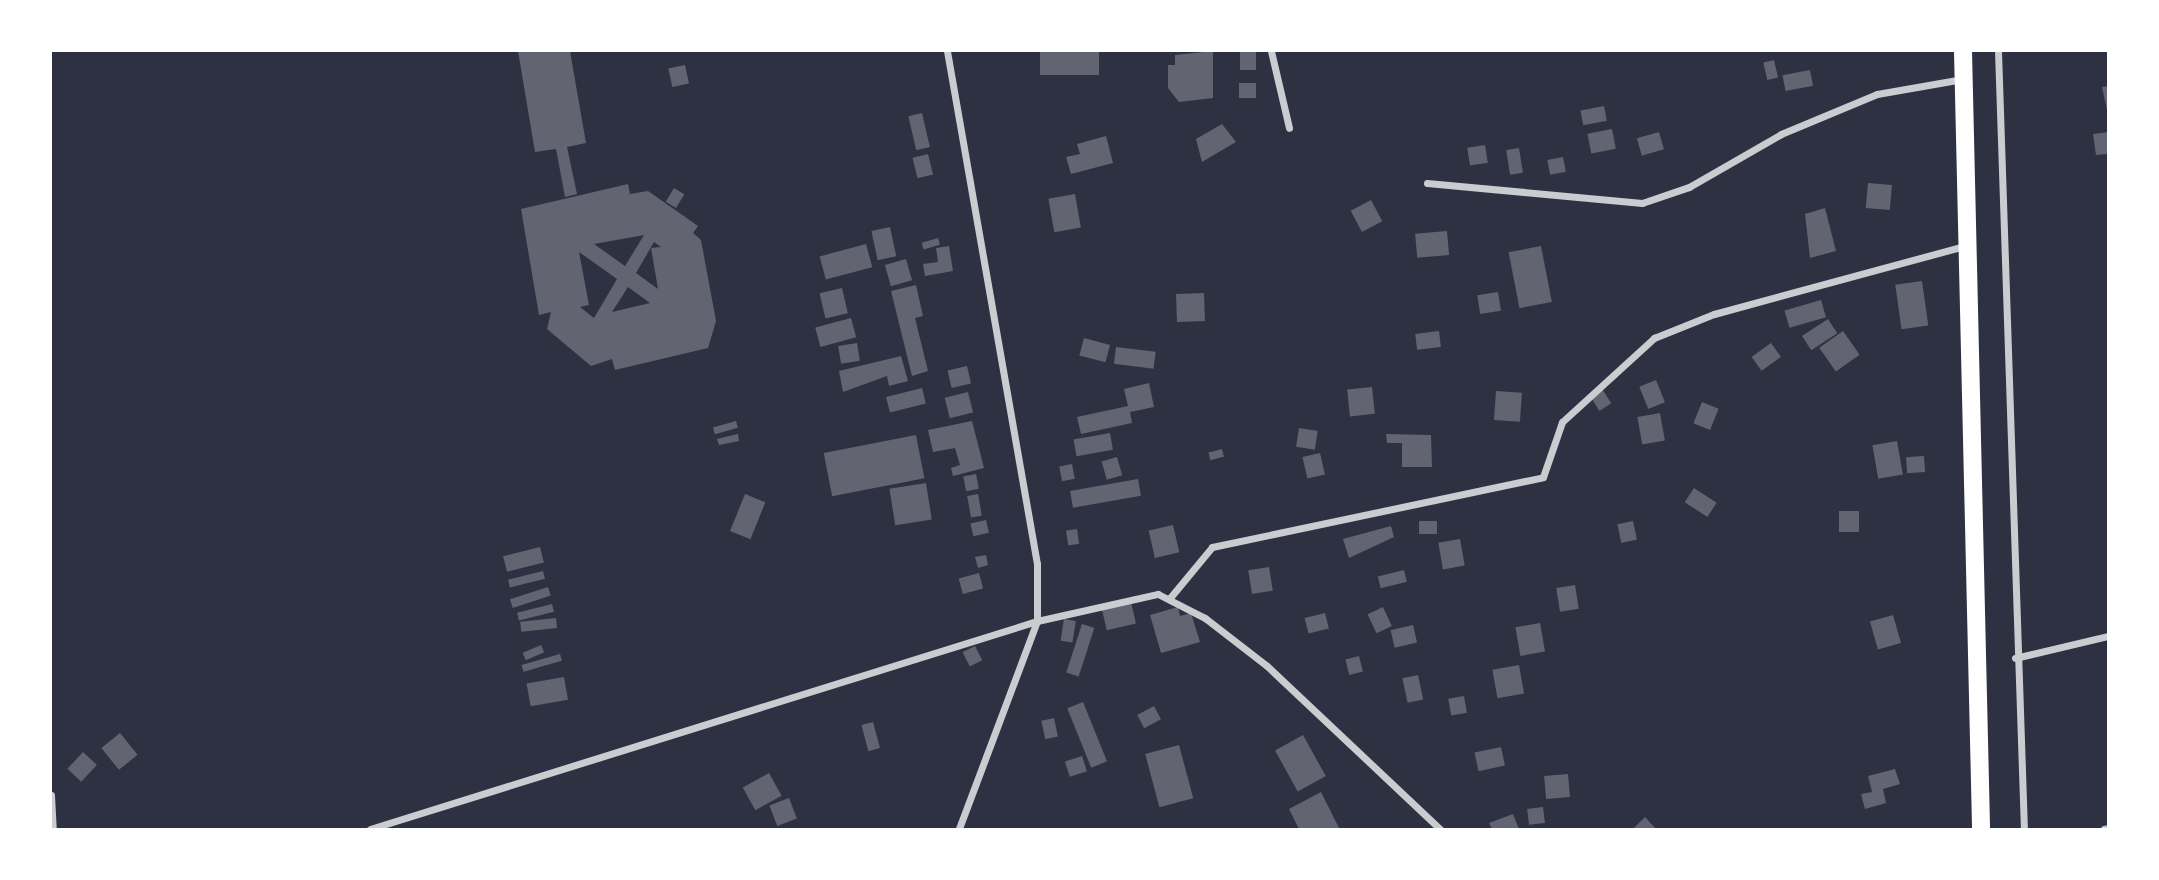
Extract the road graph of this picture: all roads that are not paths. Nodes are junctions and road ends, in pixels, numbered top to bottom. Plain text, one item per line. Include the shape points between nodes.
1 (947, 51) edge
2 (1271, 51) edge
3 (1963, 51) edge
4 (1998, 51) edge
5 (1963, 79) junction
6 (1289, 128) dead end
7 (1427, 183) dead end
8 (1965, 246) junction
9 (1169, 599) junction
10 (1037, 621) junction
11 (2108, 636) edge
12 (2015, 658) junction
13 (51, 795) edge
14 (52, 829) edge
15 (370, 829) edge
16 (959, 829) edge
17 (1440, 829) edge
18 (1981, 829) edge
19 (2024, 829) edge

1 - 10 street via 1037,564
2 - 6 street
3 - 5 highway
4 - 12 street
5 - 7 street via 1877,94 1781,134 1689,187 1642,203
5 - 8 highway
8 - 9 street via 1714,314 1654,338 1562,422 1544,477 1212,547
8 - 18 highway
9 - 10 street via 1145,595
9 - 17 street via 1267,666
10 - 15 street
10 - 16 street via 1014,696
11 - 12 street
12 - 19 street
13 - 14 street

